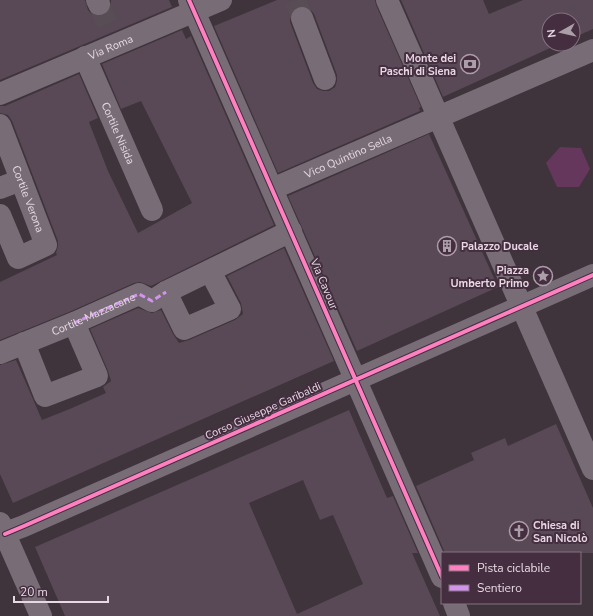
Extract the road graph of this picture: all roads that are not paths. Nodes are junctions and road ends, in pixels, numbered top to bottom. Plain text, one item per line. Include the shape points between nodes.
1 (221, 0) edge
2 (387, 0) edge
3 (191, 6) edge
4 (302, 18) tunnel mouth
5 (593, 50) edge
6 (85, 57) junction
7 (325, 79) dead end
8 (0, 94) edge
9 (432, 115) junction
10 (0, 125) edge
11 (21, 180) junction
12 (0, 188) edge
13 (272, 189) junction
14 (152, 210) dead end
15 (0, 215) edge
16 (291, 231) junction
17 (210, 271) junction
18 (593, 276) edge
19 (166, 292) junction
20 (516, 309) junction
21 (74, 323) junction
22 (24, 343) junction
23 (0, 353) edge
24 (356, 380) junction
25 (593, 469) edge
26 (7, 529) edge
27 (441, 574) edge
28 (454, 604) edge
29 (41, 616) edge
30 (459, 616) edge

1 - 3 street, Via Roma
2 - 9 street
3 - 6 street, Via Roma via 113,36
3 - 13 street, Via Cavour
4 - 7 street
5 - 9 street, Vico Quintino Sella
6 - 8 street, Via Roma
6 - 14 street, Cortile Nisida
9 - 13 street, Vico Quintino Sella
9 - 20 street
10 - 11 street, Cortile Verona
11 - 12 street
11 - 15 street, Cortile Verona via 46,245 18,258
13 - 16 street, Via Cavour
16 - 17 street, Cortile Mazzacane
16 - 24 street, Via Cavour
17 - 19 street, Cortile Mazzacane
17 - 19 street via 230,309 184,329
18 - 20 street, Corso Giuseppe Garibaldi
19 - 21 street, Cortile Mazzacane via 152,301 139,294
20 - 24 street, Corso Giuseppe Garibaldi
20 - 25 street
21 - 22 street, Cortile Mazzacane
21 - 22 street via 97,376 45,396
22 - 23 street, Cortile Mazzacane
24 - 26 street, Corso Giuseppe Garibaldi
24 - 27 street, Via Cavour
26 - 29 street
28 - 30 street

